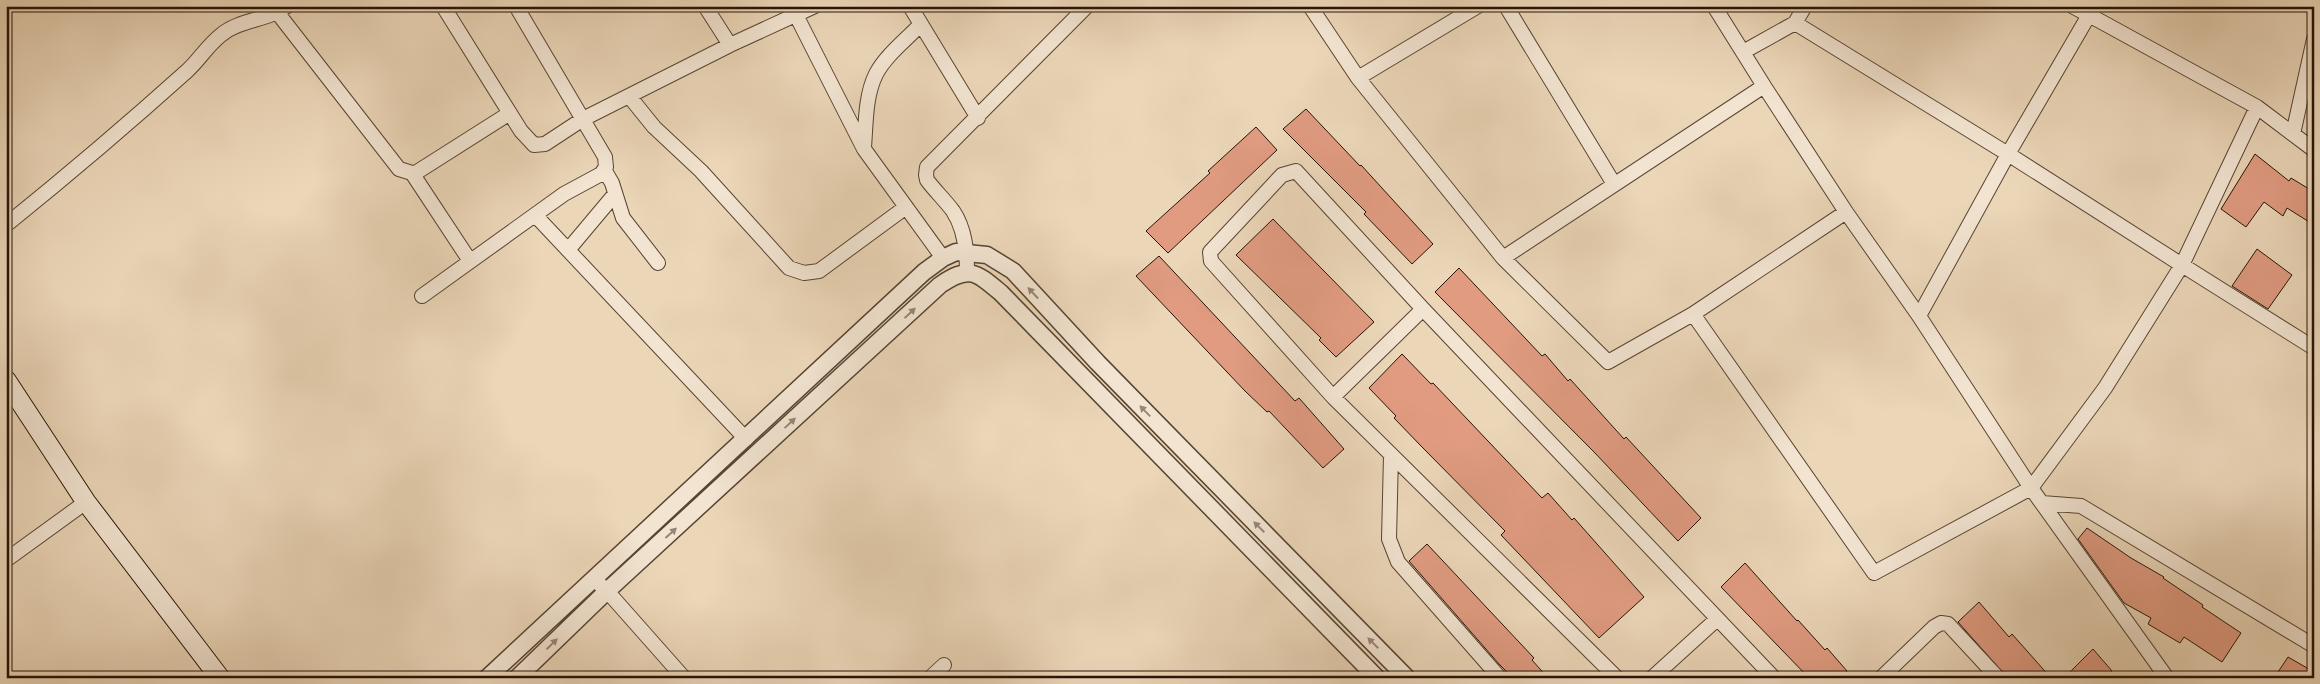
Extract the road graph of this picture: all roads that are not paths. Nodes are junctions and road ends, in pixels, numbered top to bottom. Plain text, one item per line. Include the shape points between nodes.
1 (443, 6) edge
2 (516, 6) edge
3 (705, 6) edge
4 (815, 6) edge
5 (910, 6) edge
6 (1087, 6) edge
7 (1310, 6) edge
8 (1478, 6) edge
9 (1506, 6) edge
10 (1714, 6) edge
11 (1805, 6) edge
12 (2072, 6) edge
13 (279, 9) edge
14 (2091, 11) edge
15 (796, 15) junction
16 (1796, 23) junction
17 (921, 24) junction
18 (2314, 38) edge
19 (730, 45) junction
20 (1743, 52) junction
21 (1358, 78) junction
22 (1764, 86) junction
23 (630, 96) junction
24 (2257, 107) junction
25 (510, 113) junction
26 (978, 118) junction
27 (583, 119) junction
28 (2293, 134) junction
29 (864, 149) junction
30 (2314, 150) edge
31 (2008, 154) junction
32 (605, 171) junction
33 (412, 174) junction
34 (1614, 184) junction
35 (615, 194) junction
36 (906, 207) junction
37 (1846, 212) junction
38 (535, 215) junction
39 (6, 225) edge
40 (568, 250) junction
41 (967, 252) junction
42 (943, 258) junction
43 (1503, 258) junction
44 (470, 261) junction
45 (658, 263) dead end
46 (2182, 265) junction
47 (968, 272) junction
48 (422, 296) dead end
49 (1423, 309) junction
50 (1693, 314) junction
51 (1919, 316) junction
52 (2314, 348) edge
53 (6, 380) edge
54 (1333, 397) junction
55 (742, 442) junction
56 (1183, 450) junction
57 (1391, 455) junction
58 (750, 461) junction
59 (1168, 464) junction
60 (2031, 488) junction
61 (86, 502) junction
62 (2042, 503) junction
63 (6, 560) edge
64 (601, 585) junction
65 (1717, 619) junction
66 (2314, 646) edge
67 (944, 665) dead end
68 (1398, 675) edge
69 (220, 678) edge
70 (487, 678) edge
71 (517, 678) edge
72 (684, 678) edge
73 (930, 678) edge
74 (1377, 678) edge
75 (1500, 678) edge
76 (1617, 678) edge
77 (1652, 678) edge
78 (1774, 678) edge
79 (1881, 678) edge
80 (1998, 678) edge
81 (2167, 678) edge

1 - 25 street
2 - 27 street
3 - 19 street
4 - 15 street
5 - 17 street
6 - 26 street
7 - 21 street
8 - 21 street
9 - 34 street
10 - 20 street
11 - 16 street
12 - 14 street
13 - 33 street via 399,169
13 - 39 street via 221,34 188,70
14 - 24 street
14 - 31 street
15 - 19 street
15 - 29 street
16 - 20 street
16 - 31 street
17 - 26 street
17 - 29 street via 876,74 867,109
18 - 28 street
19 - 23 street
20 - 22 street
21 - 43 street
22 - 34 street
22 - 37 street
23 - 27 street
23 - 36 street via 654,127 701,171 789,268 804,273 819,272
24 - 28 street
24 - 46 street
25 - 27 street via 530,142 539,146
25 - 33 street
26 - 41 street via 934,160 926,172 927,180 952,210
27 - 32 street via 605,157
28 - 30 street
29 - 36 street
31 - 46 street
31 - 51 street
32 - 35 street
32 - 38 street
33 - 44 street
34 - 43 street
35 - 40 street
35 - 45 street via 623,218
36 - 42 street
37 - 50 street
37 - 51 street
38 - 40 street
38 - 44 street
40 - 55 street
41 - 42 street via 956,252
41 - 47 street
56 -> 41 street via 1013,271 987,255
42 - 55 street via 924,272
43 - 50 street via 1608,362
44 - 48 street
46 - 52 street
46 - 60 street via 2104,388
58 -> 47 street via 940,285 956,274
47 - 59 street via 984,279 1001,293
49 - 54 street
49 - 54 street via 1296,171 1282,175 1210,252 1209,257
49 - 65 street
50 - 60 street via 1874,573
51 - 60 street
53 - 61 main road
54 - 57 street
55 - 58 street
55 - 64 street
56 - 59 street
68 -> 56 street
57 - 75 street via 1389,539 1398,562
57 - 76 street
64 -> 58 street
59 - 74 street
60 - 62 street
61 - 63 street
61 - 69 main road
62 - 66 street via 2081,506
62 - 81 street
64 - 70 street
71 -> 64 street
64 - 72 street
65 - 77 street
65 - 78 street
67 - 73 street
79 - 80 street via 1942,623 1948,624

